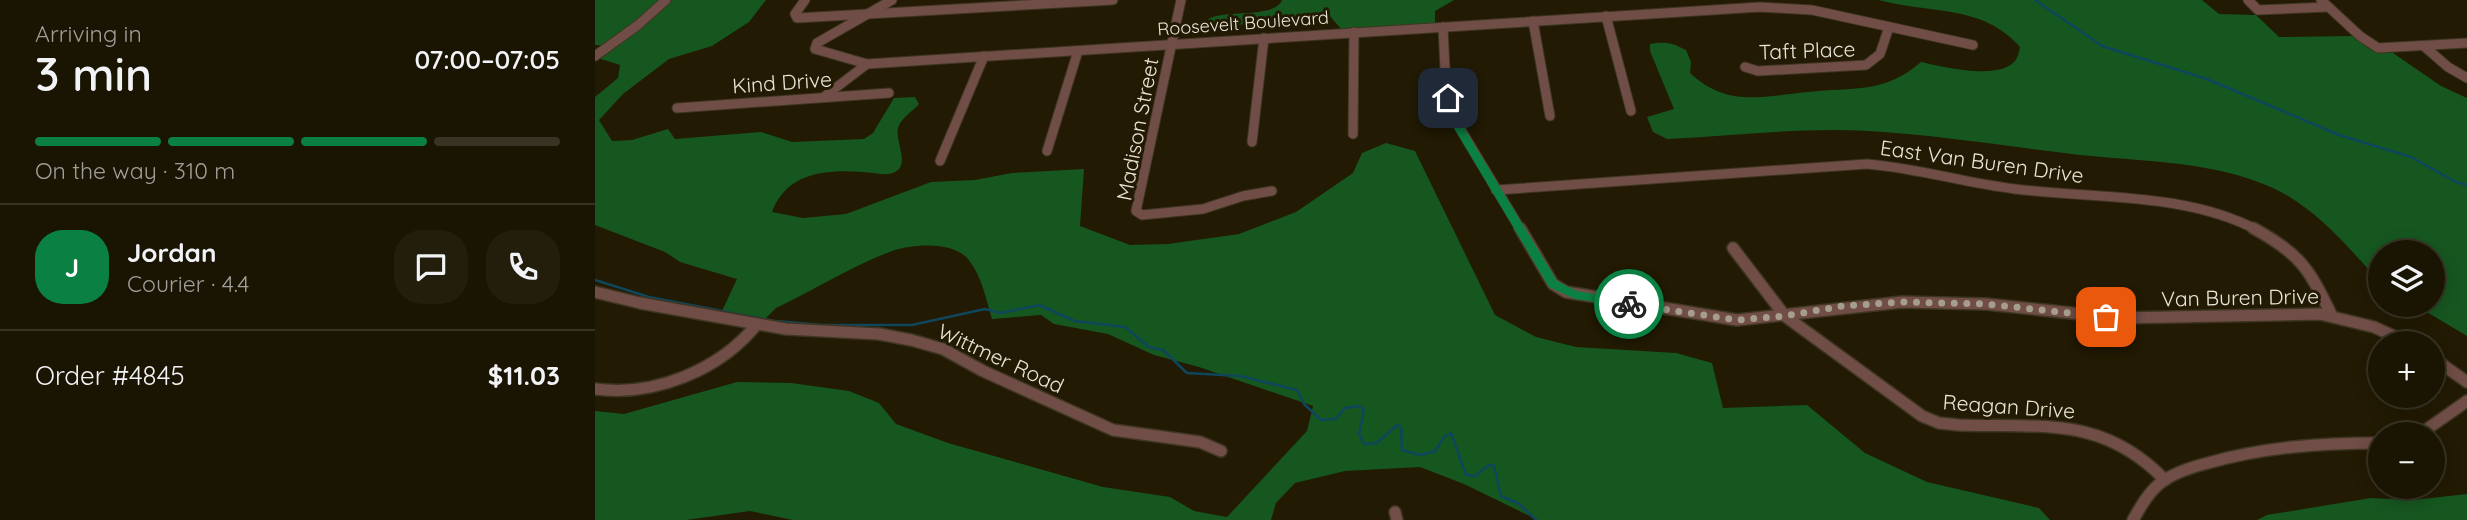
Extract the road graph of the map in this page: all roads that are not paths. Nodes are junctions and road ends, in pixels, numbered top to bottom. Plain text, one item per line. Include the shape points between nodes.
1 (666, 0) edge
2 (805, 0) edge
3 (892, 0) edge
4 (1113, 0) edge
5 (1181, 0) edge
6 (2248, 0) edge
7 (2325, 3) edge
8 (871, 14) junction
9 (1606, 16) junction
10 (1533, 20) junction
11 (1443, 27) junction
12 (1889, 27) junction
13 (1354, 32) junction
14 (1264, 38) junction
15 (2467, 43) edge
16 (1172, 44) junction
17 (1973, 45) dead end
18 (2425, 47) junction
19 (1079, 51) junction
20 (595, 56) edge
21 (984, 57) junction
22 (867, 64) junction
23 (1745, 67) dead end
24 (2467, 78) edge
25 (889, 93) dead end
26 (824, 97) junction
27 (677, 108) dead end
28 (1631, 111) dead end
29 (1550, 116) dead end
30 (1353, 134) dead end
31 (1252, 142) dead end
32 (1047, 151) dead end
33 (940, 161) dead end
34 (1496, 190) junction
35 (1272, 191) dead end
36 (1733, 248) dead end
37 (595, 292) edge
38 (2331, 314) junction
39 (1784, 316) junction
40 (757, 324) junction
41 (2383, 331) edge
42 (2445, 366) edge
43 (2467, 382) edge
44 (595, 389) edge
45 (2467, 401) edge
46 (2437, 422) edge
47 (2368, 443) edge
48 (1221, 451) dead end
49 (2165, 480) junction
50 (2133, 520) edge

1 - 20 street
2 - 8 street via 797,18
3 - 8 street
4 - 8 street
5 - 16 street, Madison Street
6 - 7 street via 2258,10
7 - 18 street via 2378,48
8 - 22 street, Roosevelt Boulevard via 814,47
9 - 10 street, Roosevelt Boulevard
9 - 12 street, Roosevelt Boulevard via 1783,7
9 - 28 street
10 - 11 street, Roosevelt Boulevard
10 - 29 street
11 - 13 street, Roosevelt Boulevard
11 - 34 street, Van Buren Drive via 1453,114
12 - 17 street, Roosevelt Boulevard
12 - 23 street, Taft Place via 1880,54 1866,65 1758,71
13 - 14 street, Roosevelt Boulevard
13 - 30 street
14 - 16 street, Roosevelt Boulevard
14 - 31 street
15 - 18 street
16 - 19 street, Roosevelt Boulevard
16 - 35 street, Madison Street via 1137,214 1203,209
18 - 24 street
19 - 21 street, Roosevelt Boulevard
19 - 32 street
21 - 22 street, Roosevelt Boulevard
21 - 33 street
22 - 26 street
25 - 26 street, Kind Drive
26 - 27 street, Kind Drive
34 - 38 street, East Van Buren Drive via 1867,164 2013,189 2195,208 2239,220 2283,244 2313,273
34 - 39 street, Van Buren Drive via 1553,284 1566,292 1725,320
36 - 39 street, Reagan Drive
37 - 40 street, Wittmer Road
38 - 39 street, Van Buren Drive via 2119,318 1945,302 1871,303
38 - 41 street, Van Buren Drive
39 - 49 street, Reagan Drive via 1931,421 2089,431 2123,444
40 - 44 street via 731,351 688,373 632,391
40 - 48 street, Wittmer Road via 879,334 932,346 1114,430 1200,442
42 - 43 street
45 - 46 street
47 - 49 street via 2259,449 2196,466
49 - 50 street via 2149,494

